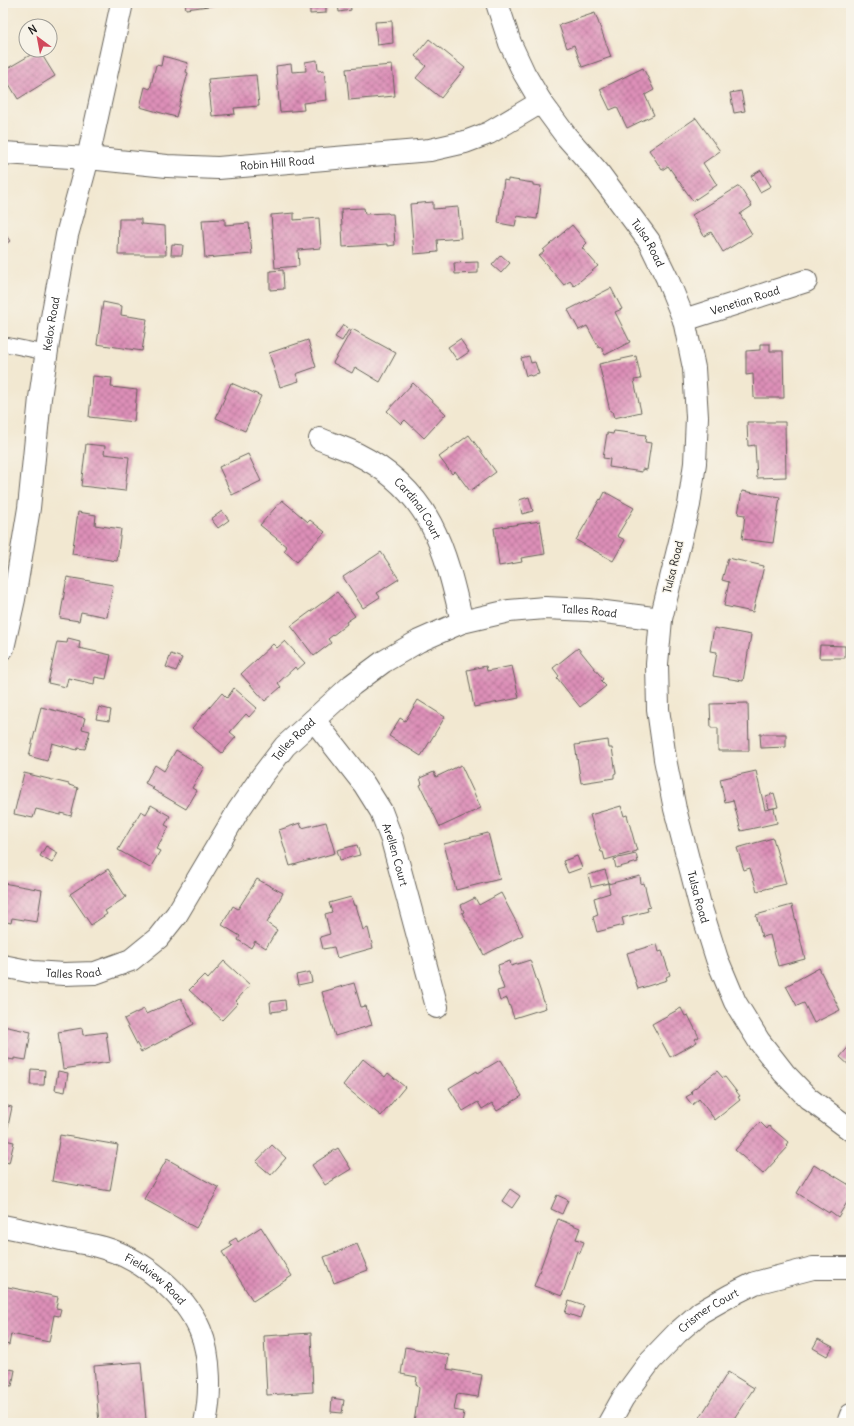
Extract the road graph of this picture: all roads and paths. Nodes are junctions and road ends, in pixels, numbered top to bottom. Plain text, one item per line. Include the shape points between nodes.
1 (122, 3) edge
2 (497, 3) edge
3 (540, 102) junction
4 (3, 153) edge
5 (88, 158) junction
6 (806, 281) dead end
7 (684, 320) junction
8 (3, 344) edge
9 (47, 353) junction
10 (320, 439) dead end
11 (661, 619) junction
12 (462, 622) junction
13 (3, 648) edge
14 (314, 720) junction
15 (3, 966) edge
16 (437, 1007) dead end
17 (851, 1130) edge
18 (3, 1226) edge
19 (851, 1268) edge
20 (851, 1415) edge
21 (205, 1423) edge
22 (609, 1423) edge
23 (848, 1423) edge

1 - 5 street, Kelox Road
2 - 3 street, Tulsa Road via 510,43
3 - 5 street, Robin Hill Road via 489,133 465,142 430,150 218,168
3 - 7 street, Tulsa Road via 598,172 649,241
4 - 5 street, Robin Hill Road
5 - 9 street, Kelox Road via 67,235
6 - 7 street, Venetian Road
7 - 11 street, Tulsa Road via 694,368 697,417 695,463 689,505
8 - 9 lane
9 - 13 street, Kelox Road via 29,508
10 - 12 street, Cardinal Court via 356,453 381,468 405,488 424,511 442,547
11 - 12 street, Talles Road via 589,610 546,608 509,611
11 - 17 street, Tulsa Road via 657,664 658,709 665,759 675,809 716,959 735,1002 759,1041 784,1073 808,1098
12 - 14 street, Talles Road via 419,641 383,662 352,685
14 - 15 street, Talles Road via 285,746 262,776 238,811 178,914 158,938 131,960 95,973 33,972
14 - 16 street, Arellen Court via 364,784 380,811 392,840
18 - 21 street, Fieldview Road via 104,1248 137,1262 162,1280 184,1303 200,1330 207,1360
19 - 22 street, Crismer Court via 813,1268 755,1283 701,1312 651,1360 623,1398
20 - 23 street

